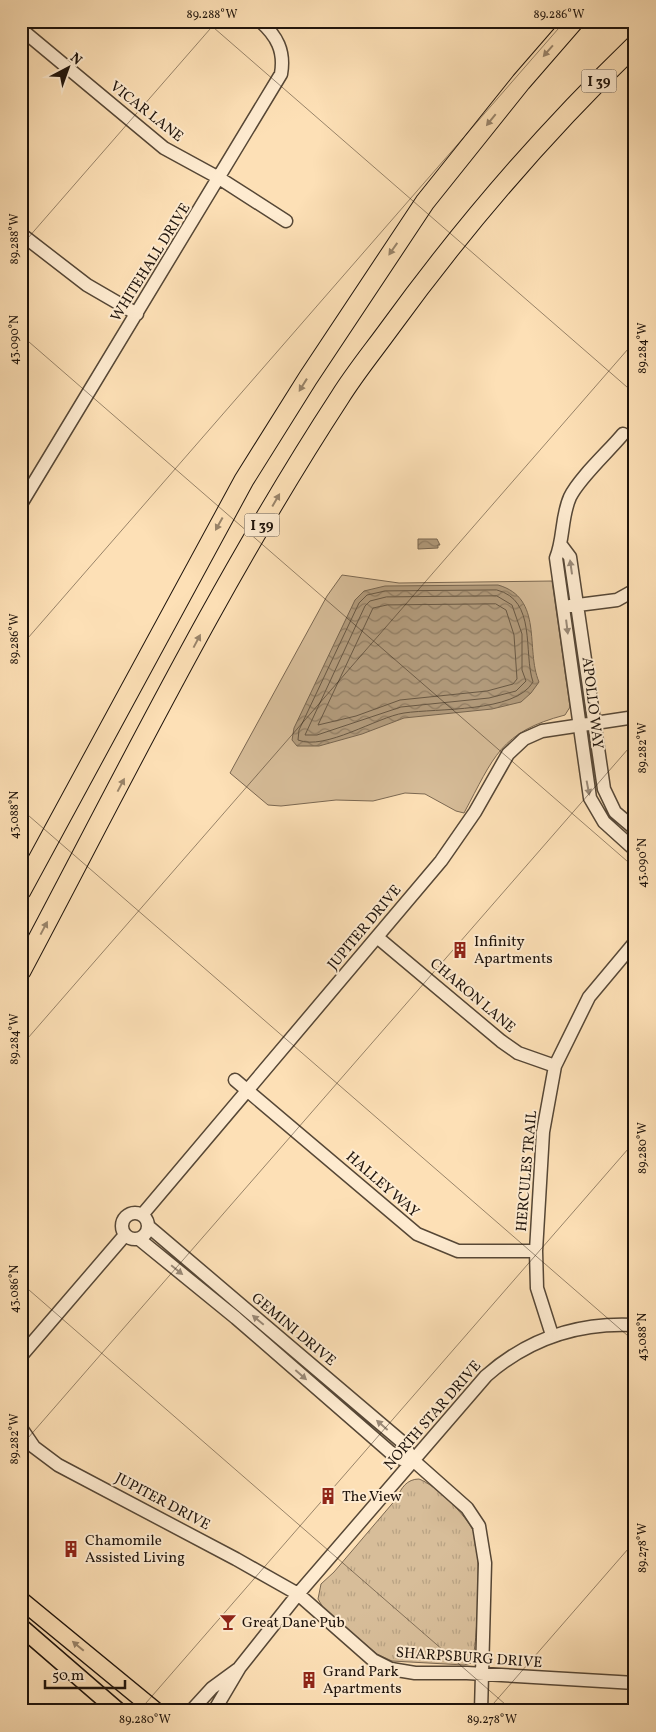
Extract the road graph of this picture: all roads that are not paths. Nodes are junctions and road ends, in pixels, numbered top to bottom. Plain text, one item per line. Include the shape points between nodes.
1 (260, 21) edge
2 (574, 21) edge
3 (21, 30) edge
4 (635, 45) edge
5 (219, 178) junction
6 (286, 221) dead end
7 (21, 234) edge
8 (137, 314) junction
9 (624, 434) dead end
10 (21, 504) edge
11 (561, 545) junction
12 (635, 590) edge
13 (578, 605) junction
14 (565, 607) junction
15 (635, 717) edge
16 (595, 722) junction
17 (580, 724) junction
18 (635, 830) edge
19 (635, 850) edge
20 (21, 891) edge
21 (377, 937) junction
22 (635, 942) edge
23 (21, 971) edge
24 (555, 1066) junction
25 (236, 1080) dead end
26 (249, 1090) junction
27 (145, 1221) junction
28 (125, 1235) junction
29 (139, 1239) junction
30 (536, 1251) junction
31 (635, 1324) edge
32 (552, 1335) junction
33 (21, 1356) edge
34 (21, 1428) edge
35 (414, 1461) junction
36 (298, 1594) junction
37 (21, 1600) edge
38 (21, 1627) edge
39 (240, 1667) junction
40 (482, 1674) junction
41 (635, 1683) edge
42 (118, 1711) edge
43 (156, 1711) edge
44 (191, 1711) edge
45 (214, 1711) edge
46 (481, 1711) edge

1 - 5 street, WHITEHALL DRIVE via 278,40 282,56 281,74
2 -> 20 highway, I 39 via 425,202 308,378 225,514
3 - 5 street, VICAR LANE via 164,148
23 -> 4 highway, I 39 via 217,604 279,494 341,395 416,291 485,204 554,127
5 - 6 street, VICAR LANE
5 - 8 street, WHITEHALL DRIVE
7 - 8 street via 87,285
8 - 10 street, WHITEHALL DRIVE
9 - 11 street, APOLLO WAY via 570,497 561,528
13 -> 11 street, APOLLO WAY via 570,557
11 - 14 street, APOLLO WAY via 556,558
12 - 13 street via 617,600
13 - 14 street
13 - 16 street, APOLLO WAY
14 -> 17 street, APOLLO WAY
15 - 16 street, JUPITER DRIVE
16 - 17 street, JUPITER DRIVE
16 - 18 street, APOLLO WAY via 604,789 615,812
17 -> 19 street, APOLLO WAY via 588,788 594,807 604,822
17 - 21 street, JUPITER DRIVE via 542,730 515,746 454,844
21 - 24 street, CHARON LANE via 518,1053
21 - 26 street, JUPITER DRIVE
22 - 24 street, HERCULES TRAIL via 589,997
24 - 30 street, HERCULES TRAIL via 543,1132
25 - 26 street, HALLEY WAY
26 - 27 street, JUPITER DRIVE
26 - 30 street, HALLEY WAY via 417,1234 458,1251
27 - 28 street via 134,1213 126,1216 122,1223
27 - 29 street via 146,1234
35 -> 27 street, GEMINI DRIVE via 401,1440
28 - 29 street
28 - 33 street
29 -> 35 street, GEMINI DRIVE via 236,1318 390,1452
30 - 32 street, HERCULES TRAIL via 537,1288
31 - 32 street, NORTH STAR DRIVE via 589,1326
32 - 35 street, NORTH STAR DRIVE via 525,1347 486,1376
34 - 36 street, JUPITER DRIVE via 34,1447 58,1465
35 - 36 street, NORTH STAR DRIVE
35 - 40 street, GEMINI DRIVE via 468,1508 479,1526 485,1563
36 - 39 street, NORTH STAR DRIVE
36 - 40 street, SHARPSBURG DRIVE via 385,1667 414,1672
43 -> 37 main road
38 - 42 main road
39 - 44 street, NORTH STAR DRIVE via 212,1688
39 - 45 street, NORTH STAR DRIVE
40 - 41 street, SHARPSBURG DRIVE
40 - 46 street, GEMINI DRIVE

